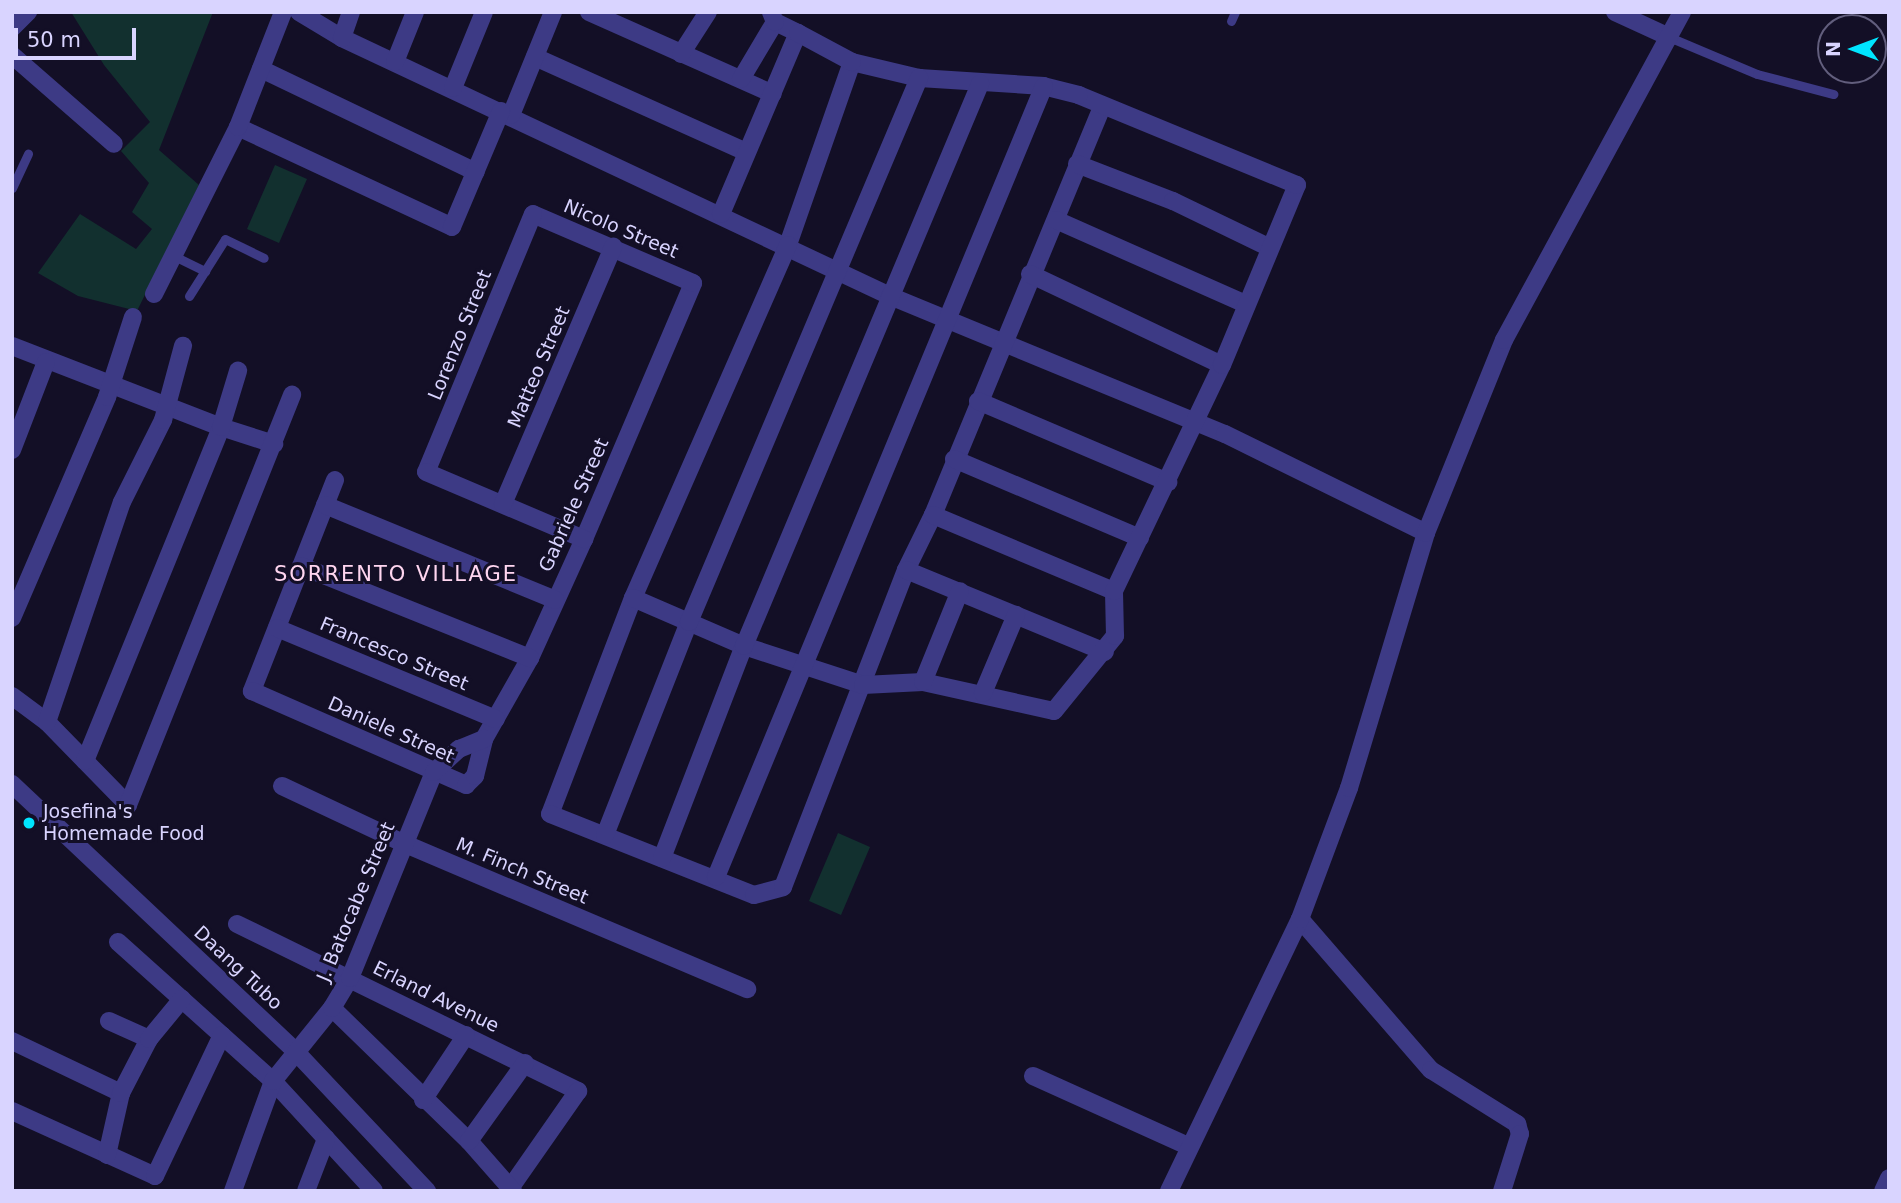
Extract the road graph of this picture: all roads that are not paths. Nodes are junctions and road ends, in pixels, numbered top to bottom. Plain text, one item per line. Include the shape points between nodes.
1 (28, 12) edge
2 (284, 12) edge
3 (299, 12) edge
4 (351, 12) edge
5 (415, 12) edge
6 (484, 12) edge
7 (553, 12) edge
8 (589, 12) edge
9 (708, 12) edge
10 (1615, 12) edge
11 (1682, 12) edge
12 (773, 17) edge
13 (12, 28) edge
14 (798, 33) junction
15 (1668, 37) junction
16 (342, 38) junction
17 (681, 54) junction
18 (12, 55) edge
19 (534, 57) junction
20 (395, 62) junction
21 (852, 62) junction
22 (261, 69) junction
23 (919, 78) junction
24 (741, 79) junction
25 (980, 84) junction
26 (1044, 86) junction
27 (453, 88) junction
28 (773, 94) junction
29 (1833, 94) dead end
30 (1102, 107) junction
31 (506, 113) junction
32 (238, 127) junction
33 (114, 144) dead end
34 (746, 152) junction
35 (28, 153) dead end
36 (1077, 164) junction
37 (476, 172) junction
38 (12, 188) edge
39 (533, 214) joint
40 (721, 214) junction
41 (1056, 220) junction
42 (788, 245) junction
43 (613, 247) junction
44 (1268, 247) junction
45 (172, 255) junction
46 (264, 258) dead end
47 (205, 271) junction
48 (836, 271) junction
49 (1030, 274) junction
50 (693, 283) joint
51 (154, 294) dead end
52 (189, 296) dead end
53 (890, 296) junction
54 (1246, 304) junction
55 (133, 317) dead end
56 (946, 317) junction
57 (1002, 342) junction
58 (12, 346) edge
59 (183, 346) dead end
60 (46, 362) junction
61 (1222, 365) junction
62 (239, 371) dead end
63 (110, 384) junction
64 (292, 395) dead end
65 (978, 401) junction
66 (167, 404) junction
67 (19, 409) edge
68 (1196, 422) junction
69 (220, 427) junction
70 (274, 444) junction
71 (12, 450) edge
72 (954, 459) junction
73 (335, 480) dead end
74 (1168, 482) junction
75 (503, 504) junction
76 (325, 505) junction
77 (933, 515) junction
78 (1426, 533) junction
79 (1140, 538) junction
80 (584, 539) junction
81 (301, 566) junction
82 (906, 570) junction
83 (960, 591) junction
84 (1114, 591) junction
85 (633, 598) junction
86 (555, 600) junction
87 (1016, 615) junction
88 (12, 618) edge
89 (689, 622) junction
90 (277, 628) junction
91 (744, 646) junction
92 (1105, 652) junction
93 (530, 658) junction
94 (803, 665) junction
95 (923, 682) junction
96 (863, 685) junction
97 (983, 693) junction
98 (12, 696) edge
99 (496, 719) junction
100 (47, 722) junction
101 (484, 739) junction
102 (85, 761) junction
103 (432, 775) junction
104 (12, 783) edge
105 (282, 786) dead end
106 (605, 835) junction
107 (403, 843) junction
108 (662, 858) junction
109 (716, 877) junction
110 (1300, 919) junction
111 (237, 924) dead end
112 (118, 942) dead end
113 (350, 978) junction
114 (747, 989) dead end
115 (182, 999) junction
116 (332, 1008) junction
117 (109, 1021) dead end
118 (222, 1035) junction
119 (466, 1035) junction
120 (149, 1040) junction
121 (12, 1041) edge
122 (296, 1052) junction
123 (525, 1063) junction
124 (1033, 1076) dead end
125 (272, 1081) junction
126 (121, 1093) junction
127 (423, 1100) junction
128 (12, 1111) edge
129 (326, 1139) junction
130 (469, 1141) junction
131 (1188, 1146) junction
132 (107, 1155) junction
133 (1889, 1178) edge
134 (512, 1189) edge
135 (233, 1191) edge
136 (306, 1191) edge
137 (374, 1191) edge
138 (427, 1191) edge
139 (1168, 1191) edge
140 (1502, 1191) edge
141 (1883, 1191) edge

1 - 13 street
2 - 22 street
3 - 16 street
4 - 16 street
5 - 20 street
6 - 27 street
7 - 19 street
8 - 17 street
9 - 17 street
10 - 15 street
11 - 15 street
12 - 14 street
12 - 24 street
14 - 21 street
14 - 28 street
15 - 29 lane via 1757,74
15 - 78 street via 1504,340
16 - 20 street
17 - 24 street
18 - 33 street
19 - 31 street
19 - 34 street
20 - 27 street
21 - 23 street
21 - 42 street
22 - 32 street
22 - 37 street
23 - 25 street
23 - 48 street
24 - 28 street
25 - 26 street
25 - 53 street
26 - 30 street
26 - 56 street
27 - 31 street
28 - 34 street
30 - 36 street
30 - 44 street via 1297,185
31 - 37 street
31 - 40 street
32 - 37 street via 452,227
32 - 45 street
34 - 40 street
35 - 38 lane
36 - 41 street
36 - 44 street via 1173,201
39 - 43 street, Nicolo Street
39 - 75 street, Lorenzo Street via 426,472
40 - 42 street
41 - 49 street
41 - 54 street
42 - 48 street
42 - 85 street
43 - 50 street, Nicolo Street
43 - 75 street, Matteo Street
44 - 54 street
45 - 47 lane
45 - 51 street
46 - 47 lane via 225,239
47 - 52 lane
48 - 53 street
48 - 89 street
49 - 57 street
49 - 61 street
50 - 80 street, Gabriele Street
53 - 56 street
53 - 91 street
54 - 61 street
55 - 63 street
56 - 57 street
56 - 94 street
57 - 65 street
57 - 68 street
58 - 60 street
59 - 66 street
60 - 63 street
60 - 67 street
61 - 68 street
62 - 69 street
63 - 66 street
63 - 88 street
64 - 70 street
65 - 72 street
65 - 74 street
66 - 69 street
66 - 100 street via 122,502
67 - 71 street
68 - 74 street
68 - 78 street
69 - 70 street
69 - 102 street
70 - 102 street via 128,805
72 - 77 street
72 - 79 street
73 - 76 street
74 - 79 street
75 - 80 street
76 - 81 street
76 - 86 street
77 - 82 street
77 - 84 street
78 - 110 street via 1349,788
79 - 84 street
80 - 86 street, Gabriele Street
81 - 90 street
81 - 93 street
82 - 83 street
82 - 96 street
83 - 87 street
83 - 95 street
84 - 92 street via 1115,636
85 - 89 street
85 - 106 street via 550,814
86 - 93 street, Gabriele Street
87 - 92 street
87 - 97 street
89 - 91 street
89 - 106 street
90 - 99 street, Francesco Street
90 - 103 street, Daniele Street via 252,691
91 - 94 street
91 - 108 street
92 - 97 street via 1054,711
93 - 99 street, Gabriele Street
94 - 96 street
94 - 109 street
95 - 96 street
95 - 97 street
96 - 109 street via 783,887 754,895
98 - 100 street
99 - 101 street, Gabriele Street
100 - 102 street
101 - 103 street via 459,750
101 - 103 street, Daniele Street via 478,770 468,784
103 - 107 street, J. Batocabe Street
104 - 122 street, Daang Tubo
105 - 107 street, M. Finch Street
106 - 108 street
107 - 113 street, J. Batocabe Street
107 - 114 street, M. Finch Street
108 - 109 street
110 - 131 street
110 - 140 street via 1431,1070 1517,1124 1520,1133
111 - 113 street, Erland Avenue
112 - 115 street
113 - 116 street, J. Batocabe Street
113 - 119 street, Erland Avenue
115 - 118 street
115 - 120 street
116 - 122 street, J. Batocabe Street
116 - 127 street
117 - 120 street
118 - 125 street
118 - 132 street via 160,1170 147,1175
119 - 123 street, Erland Avenue
119 - 127 street
120 - 126 street
121 - 126 street
122 - 125 street, J. Batocabe Street
122 - 138 street, Daang Tubo
123 - 130 street
123 - 134 street, Erland Avenue via 578,1091
124 - 131 street
125 - 129 street
125 - 135 street, J. Batocabe Street
126 - 132 street
127 - 130 street
128 - 132 street
129 - 136 street
129 - 137 street
130 - 134 street
131 - 139 street
133 - 141 street

